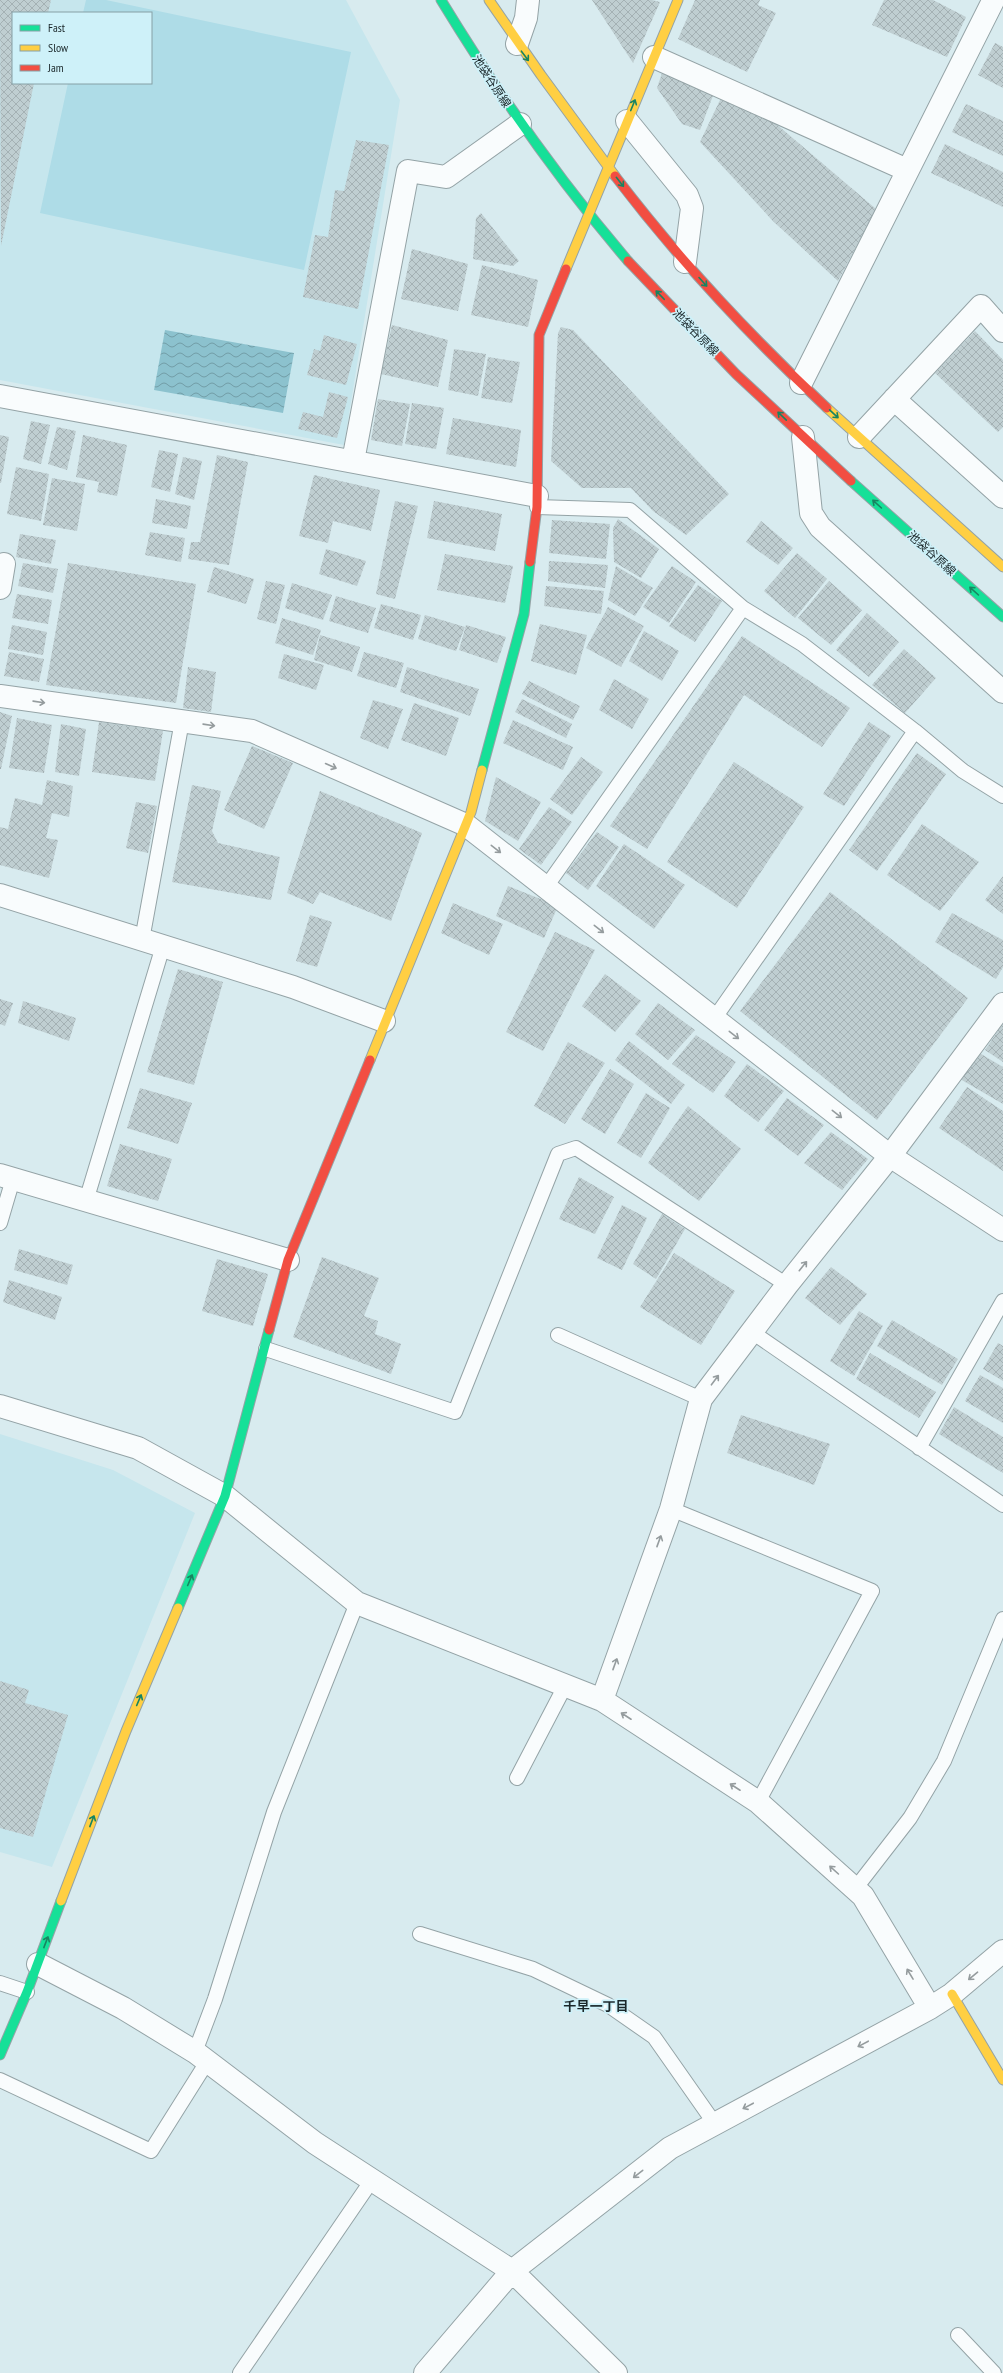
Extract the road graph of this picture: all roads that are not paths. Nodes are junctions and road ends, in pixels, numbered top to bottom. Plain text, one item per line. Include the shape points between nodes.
1 (441, 0) edge
2 (489, 0) edge
3 (528, 0) edge
4 (678, 0) edge
5 (996, 2) edge
6 (517, 44) junction
7 (654, 58) junction
8 (627, 121) junction
9 (520, 124) junction
10 (608, 167) junction
11 (907, 170) junction
12 (588, 214) junction
13 (685, 262) junction
14 (1003, 331) edge
15 (802, 383) junction
16 (0, 396) edge
17 (894, 399) junction
18 (859, 437) junction
19 (803, 438) junction
20 (353, 461) junction
21 (1003, 497) edge
22 (537, 502) junction
23 (4, 564) dead end
24 (1003, 567) edge
25 (0, 588) edge
26 (743, 608) junction
27 (1003, 618) edge
28 (1003, 692) edge
29 (0, 696) edge
30 (182, 721) junction
31 (915, 731) junction
32 (1003, 796) edge
33 (466, 825) junction
34 (546, 888) junction
35 (0, 895) edge
36 (142, 940) junction
37 (163, 946) junction
38 (1003, 1004) edge
39 (714, 1019) junction
40 (384, 1021) junction
41 (890, 1156) junction
42 (7, 1177) edge
43 (86, 1201) junction
44 (0, 1223) edge
45 (1003, 1230) edge
46 (288, 1260) junction
47 (787, 1285) junction
48 (1003, 1301) edge
49 (752, 1332) junction
50 (558, 1335) dead end
51 (266, 1349) junction
52 (701, 1399) junction
53 (0, 1406) edge
54 (919, 1448) junction
55 (225, 1496) junction
56 (1003, 1505) edge
57 (671, 1509) junction
58 (358, 1603) junction
59 (1003, 1619) edge
60 (565, 1686) junction
61 (602, 1700) junction
62 (517, 1778) dead end
63 (758, 1802) junction
64 (855, 1889) junction
65 (420, 1934) dead end
66 (1003, 1951) edge
67 (38, 1964) junction
68 (0, 1983) edge
69 (27, 1992) junction
70 (952, 1994) junction
71 (930, 2008) junction
72 (0, 2055) edge
73 (200, 2057) junction
74 (0, 2080) edge
75 (1003, 2080) edge
76 (715, 2124) junction
77 (372, 2180) junction
78 (512, 2271) junction
79 (958, 2335) dead end
80 (240, 2373) edge
81 (425, 2373) edge
82 (616, 2373) edge
83 (994, 2373) edge

1 - 9 street, 池袋谷原線
2 - 6 street
3 - 6 street via 526,18
4 - 7 street
5 - 11 street
6 -> 10 street
8 -> 7 street
7 - 11 street
8 - 10 street
8 - 13 street via 690,202 692,208
9 - 12 street, 池袋谷原線
9 - 20 street via 446,177 408,171
10 - 12 street
10 -> 13 street
11 - 15 street
19 -> 12 street, 池袋谷原線 via 713,350
12 - 22 street via 539,335
13 -> 15 street via 761,344
14 - 17 street via 981,306
15 -> 18 street
16 - 20 street
17 - 18 street
17 - 21 street
18 - 24 street
27 -> 19 street, 池袋谷原線
19 - 28 street via 811,513 820,528
20 - 22 street
22 - 26 lane via 630,510
22 - 33 street via 524,614
23 - 25 street
26 - 31 lane via 802,644
26 - 34 lane
29 -> 30 street
30 -> 33 street via 252,731
30 - 36 lane
31 - 32 lane via 963,771
31 - 39 lane
33 -> 34 street
33 - 40 street
34 -> 39 street
35 - 36 street
36 - 37 street
37 - 40 street via 293,987
37 - 43 lane
38 - 41 street
39 -> 41 street
40 - 46 street
41 - 45 street
47 -> 41 street
42 - 43 street
42 - 44 lane
43 - 46 street
46 - 51 street
47 - 49 street
47 - 51 lane via 576,1148 558,1154 455,1412
48 - 54 lane
52 -> 49 street
49 - 54 lane
50 - 52 lane
51 - 55 street
52 - 57 street
53 - 55 street via 138,1448
54 - 56 lane
55 - 58 street
67 -> 55 street via 126,1731
61 -> 57 street
57 - 63 lane via 872,1590
58 - 60 street
58 - 73 lane via 274,1812 215,1998
59 - 64 lane via 944,1761 910,1818
60 - 61 street
60 - 62 lane
63 -> 61 street
64 -> 63 street
71 -> 64 street via 863,1896
65 - 76 lane via 533,1970 608,2005 654,2038
66 -> 70 street
67 - 69 street
67 - 73 street via 123,2008
68 - 69 lane
69 - 72 street
70 - 71 street
70 - 75 street
71 -> 76 street
73 - 74 lane via 151,2151
73 - 77 street via 315,2142
76 -> 78 street via 670,2148
77 - 78 street
77 - 80 lane
78 - 81 street
78 - 82 street
79 - 83 lane

